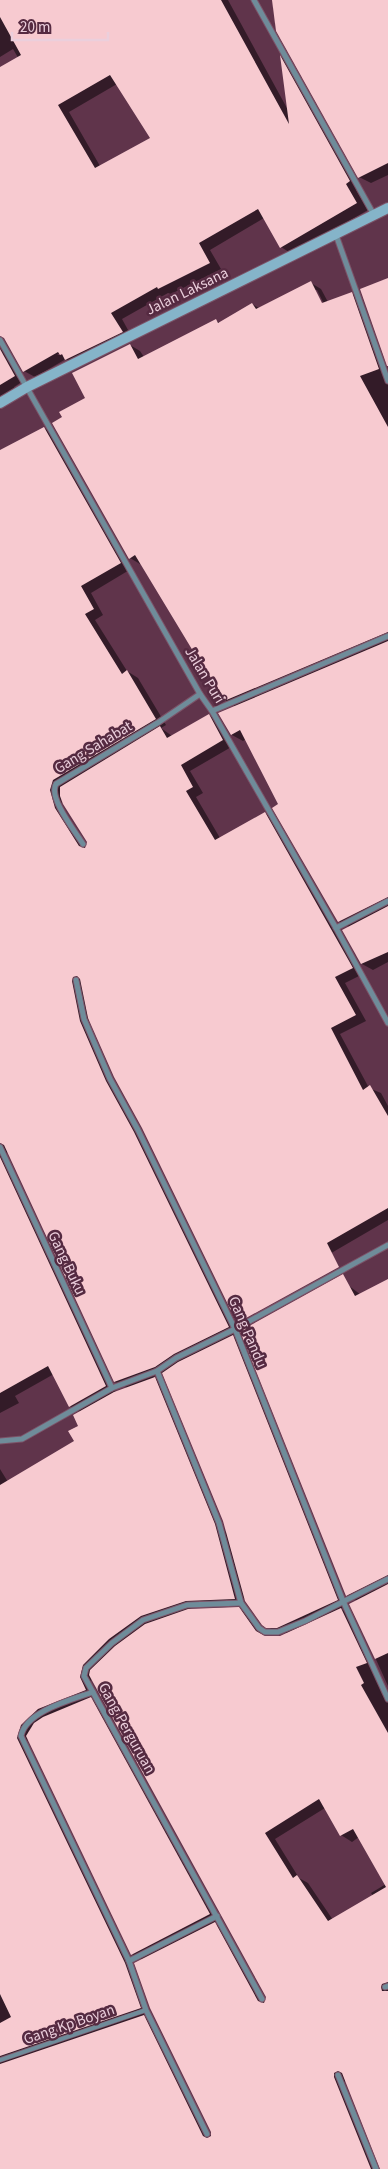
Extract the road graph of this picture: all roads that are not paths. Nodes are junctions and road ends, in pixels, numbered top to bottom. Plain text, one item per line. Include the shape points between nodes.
1 (254, 0) edge
2 (388, 208) edge
3 (374, 216) junction
4 (336, 235) junction
5 (0, 340) edge
6 (388, 381) edge
7 (27, 387) junction
8 (0, 403) edge
9 (388, 636) edge
10 (200, 694) junction
11 (212, 711) junction
12 (83, 844) dead end
13 (388, 902) edge
14 (336, 928) junction
15 (76, 980) dead end
16 (388, 1023) edge
17 (0, 1147) edge
18 (388, 1245) edge
19 (235, 1328) junction
20 (157, 1370) junction
21 (112, 1388) junction
22 (0, 1441) edge
23 (388, 1579) edge
24 (342, 1601) junction
25 (241, 1603) junction
26 (93, 1692) junction
27 (388, 1699) edge
28 (217, 1916) junction
29 (128, 1960) junction
30 (262, 1999) dead end
31 (146, 2010) junction
32 (0, 2060) edge
33 (338, 2075) dead end
34 (207, 2134) dead end
35 (376, 2169) edge

1 - 3 street
2 - 3 street, Jalan Laksana
3 - 4 street, Jalan Laksana
4 - 6 street
4 - 7 street, Jalan Laksana
5 - 7 street, Jalan Puri
7 - 8 street, Jalan Laksana
7 - 10 street, Jalan Puri
9 - 11 street
10 - 11 street, Jalan Puri
10 - 12 street, Gang Sahabat via 56,784 56,800
11 - 14 street, Jalan Puri
13 - 14 street
14 - 16 street, Jalan Puri
15 - 19 street, Gang Pandu via 84,1019 110,1079
17 - 21 street, Gang Buku
18 - 19 street
19 - 20 street
19 - 24 street, Gang Pandu
20 - 21 street
20 - 25 street via 219,1522
21 - 22 street via 22,1438
23 - 24 street
24 - 25 street via 305,1622 271,1633 258,1628
24 - 27 street, Gang Pandu
25 - 26 street, Gang Perguruan via 187,1605 143,1620 86,1668 84,1676
26 - 28 street, Gang Perguruan
26 - 29 street via 28,1720 21,1736
28 - 29 street
28 - 30 street, Gang Perguruan
29 - 31 street
31 - 32 lane, Gang Kp Boyan
31 - 34 street
33 - 35 street

